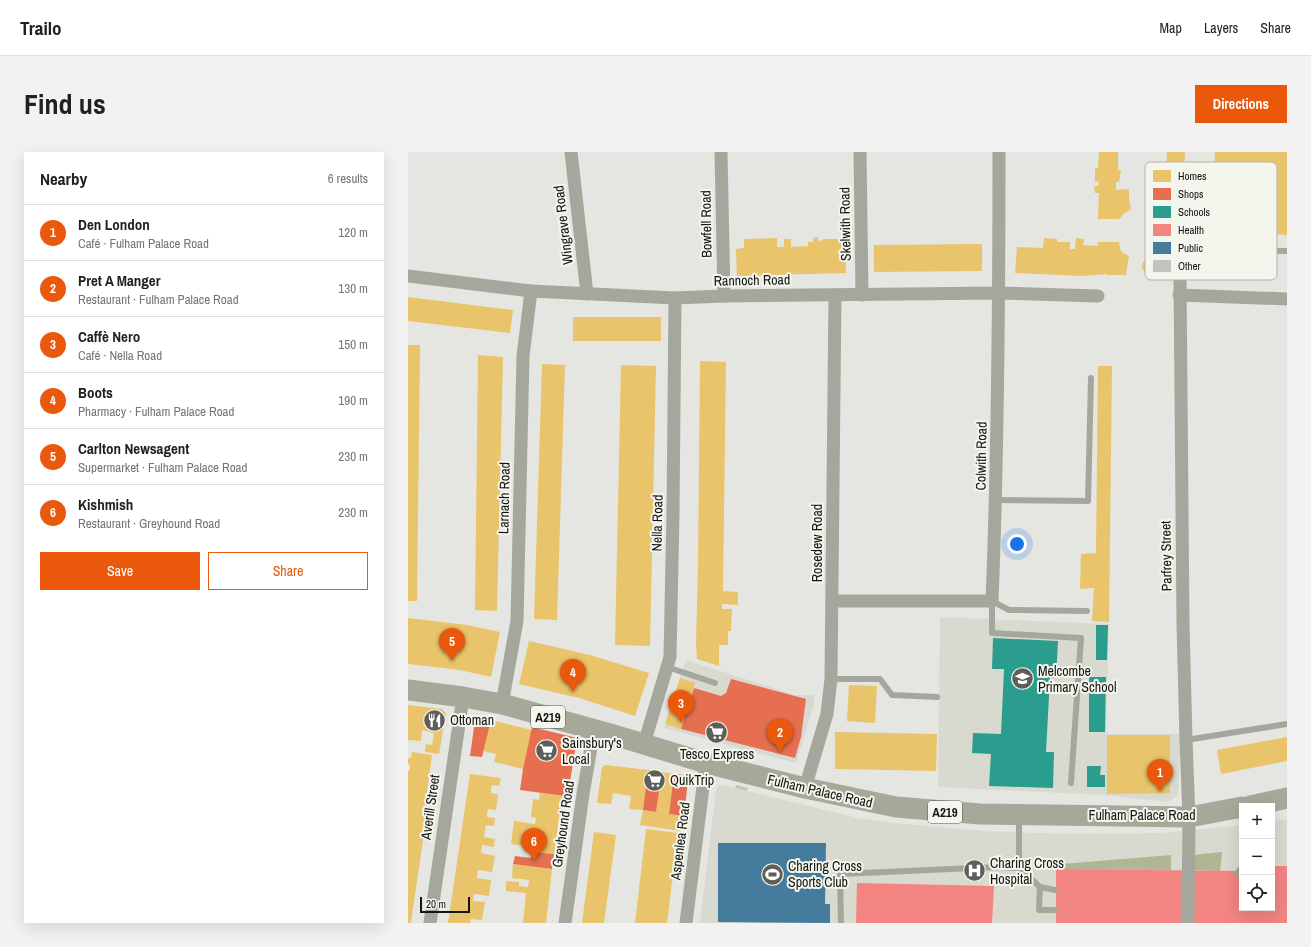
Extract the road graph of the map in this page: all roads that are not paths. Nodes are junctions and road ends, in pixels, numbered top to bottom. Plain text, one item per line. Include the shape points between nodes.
1 (571, 152) edge
2 (721, 152) edge
3 (860, 152) edge
4 (999, 152) edge
5 (1277, 251) edge
6 (1287, 251) edge
7 (408, 276) edge
8 (1180, 280) edge
9 (531, 291) junction
10 (999, 293) junction
11 (588, 294) junction
12 (835, 295) junction
13 (862, 295) junction
14 (1179, 295) junction
15 (724, 296) junction
16 (1098, 296) dead end
17 (674, 298) junction
18 (1287, 299) edge
19 (1091, 378) dead end
20 (996, 500) junction
21 (833, 601) junction
22 (992, 601) junction
23 (1088, 611) dead end
24 (668, 667) junction
25 (832, 679) junction
26 (714, 682) dead end
27 (408, 690) edge
28 (463, 696) junction
29 (937, 697) dead end
30 (502, 704) junction
31 (1287, 724) edge
32 (594, 730) junction
33 (1186, 740) junction
34 (644, 744) junction
35 (706, 763) junction
36 (1071, 783) dead end
37 (805, 788) junction
38 (1287, 798) edge
39 (1264, 803) edge
40 (1239, 808) edge
41 (1019, 815) junction
42 (1190, 817) junction
43 (1019, 868) junction
44 (1239, 871) edge
45 (1237, 874) dead end
46 (1040, 887) junction
47 (1055, 890) dead end
48 (1055, 910) dead end
49 (1188, 920) dead end
50 (430, 923) edge
51 (565, 923) edge
52 (686, 923) edge
53 (841, 923) edge

1 - 11 street, Wingrave Road
2 - 15 street, Bowfell Road
3 - 13 street, Skelwith Road
4 - 10 street, Colwith Road
5 - 6 lane
7 - 9 street, Rannoch Road
8 - 14 street, Parfrey Street
9 - 11 street, Rannoch Road
9 - 30 street, Larnach Road via 523,356 517,621
10 - 13 street, Rannoch Road
10 - 16 street, Rannoch Road
10 - 20 street, Colwith Road
11 - 17 street, Rannoch Road
12 - 13 street, Rannoch Road
12 - 15 street, Rannoch Road
12 - 21 street, Rosedew Road
14 - 18 street
14 - 33 street, Parfrey Street
15 - 17 street, Rannoch Road
17 - 24 street, Nella Road via 673,538
19 - 20 lane via 1088,500
20 - 22 street, Colwith Road
21 - 22 street
21 - 25 street, Rosedew Road
22 - 23 lane via 1009,610
22 - 36 lane via 992,633 1081,638
24 - 26 lane
24 - 34 street, Nella Road
25 - 29 lane via 880,679 892,695
25 - 37 street, Rosedew Road via 827,714
27 - 28 main road, Fulham Palace Road / A219
28 - 30 main road, Fulham Palace Road / A219
28 - 50 street, Averill Street
30 - 32 main road, Fulham Palace Road / A219
31 - 33 lane
32 - 34 main road, Fulham Palace Road / A219
32 - 51 street, Greyhound Road
33 - 42 street, Parfrey Street
34 - 35 main road, Fulham Palace Road / A219
35 - 37 main road, Fulham Palace Road / A219
35 - 52 street, Aspenlea Road
37 - 41 main road, Fulham Palace Road / A219 via 896,807
38 - 39 main road
40 - 42 main road, Fulham Palace Road / A219
41 - 42 main road, Fulham Palace Road / A219
41 - 43 lane
42 - 49 street, Parfrey Street
43 - 46 lane
43 - 53 lane via 840,874
44 - 45 lane
46 - 47 lane
46 - 48 lane via 1039,910

